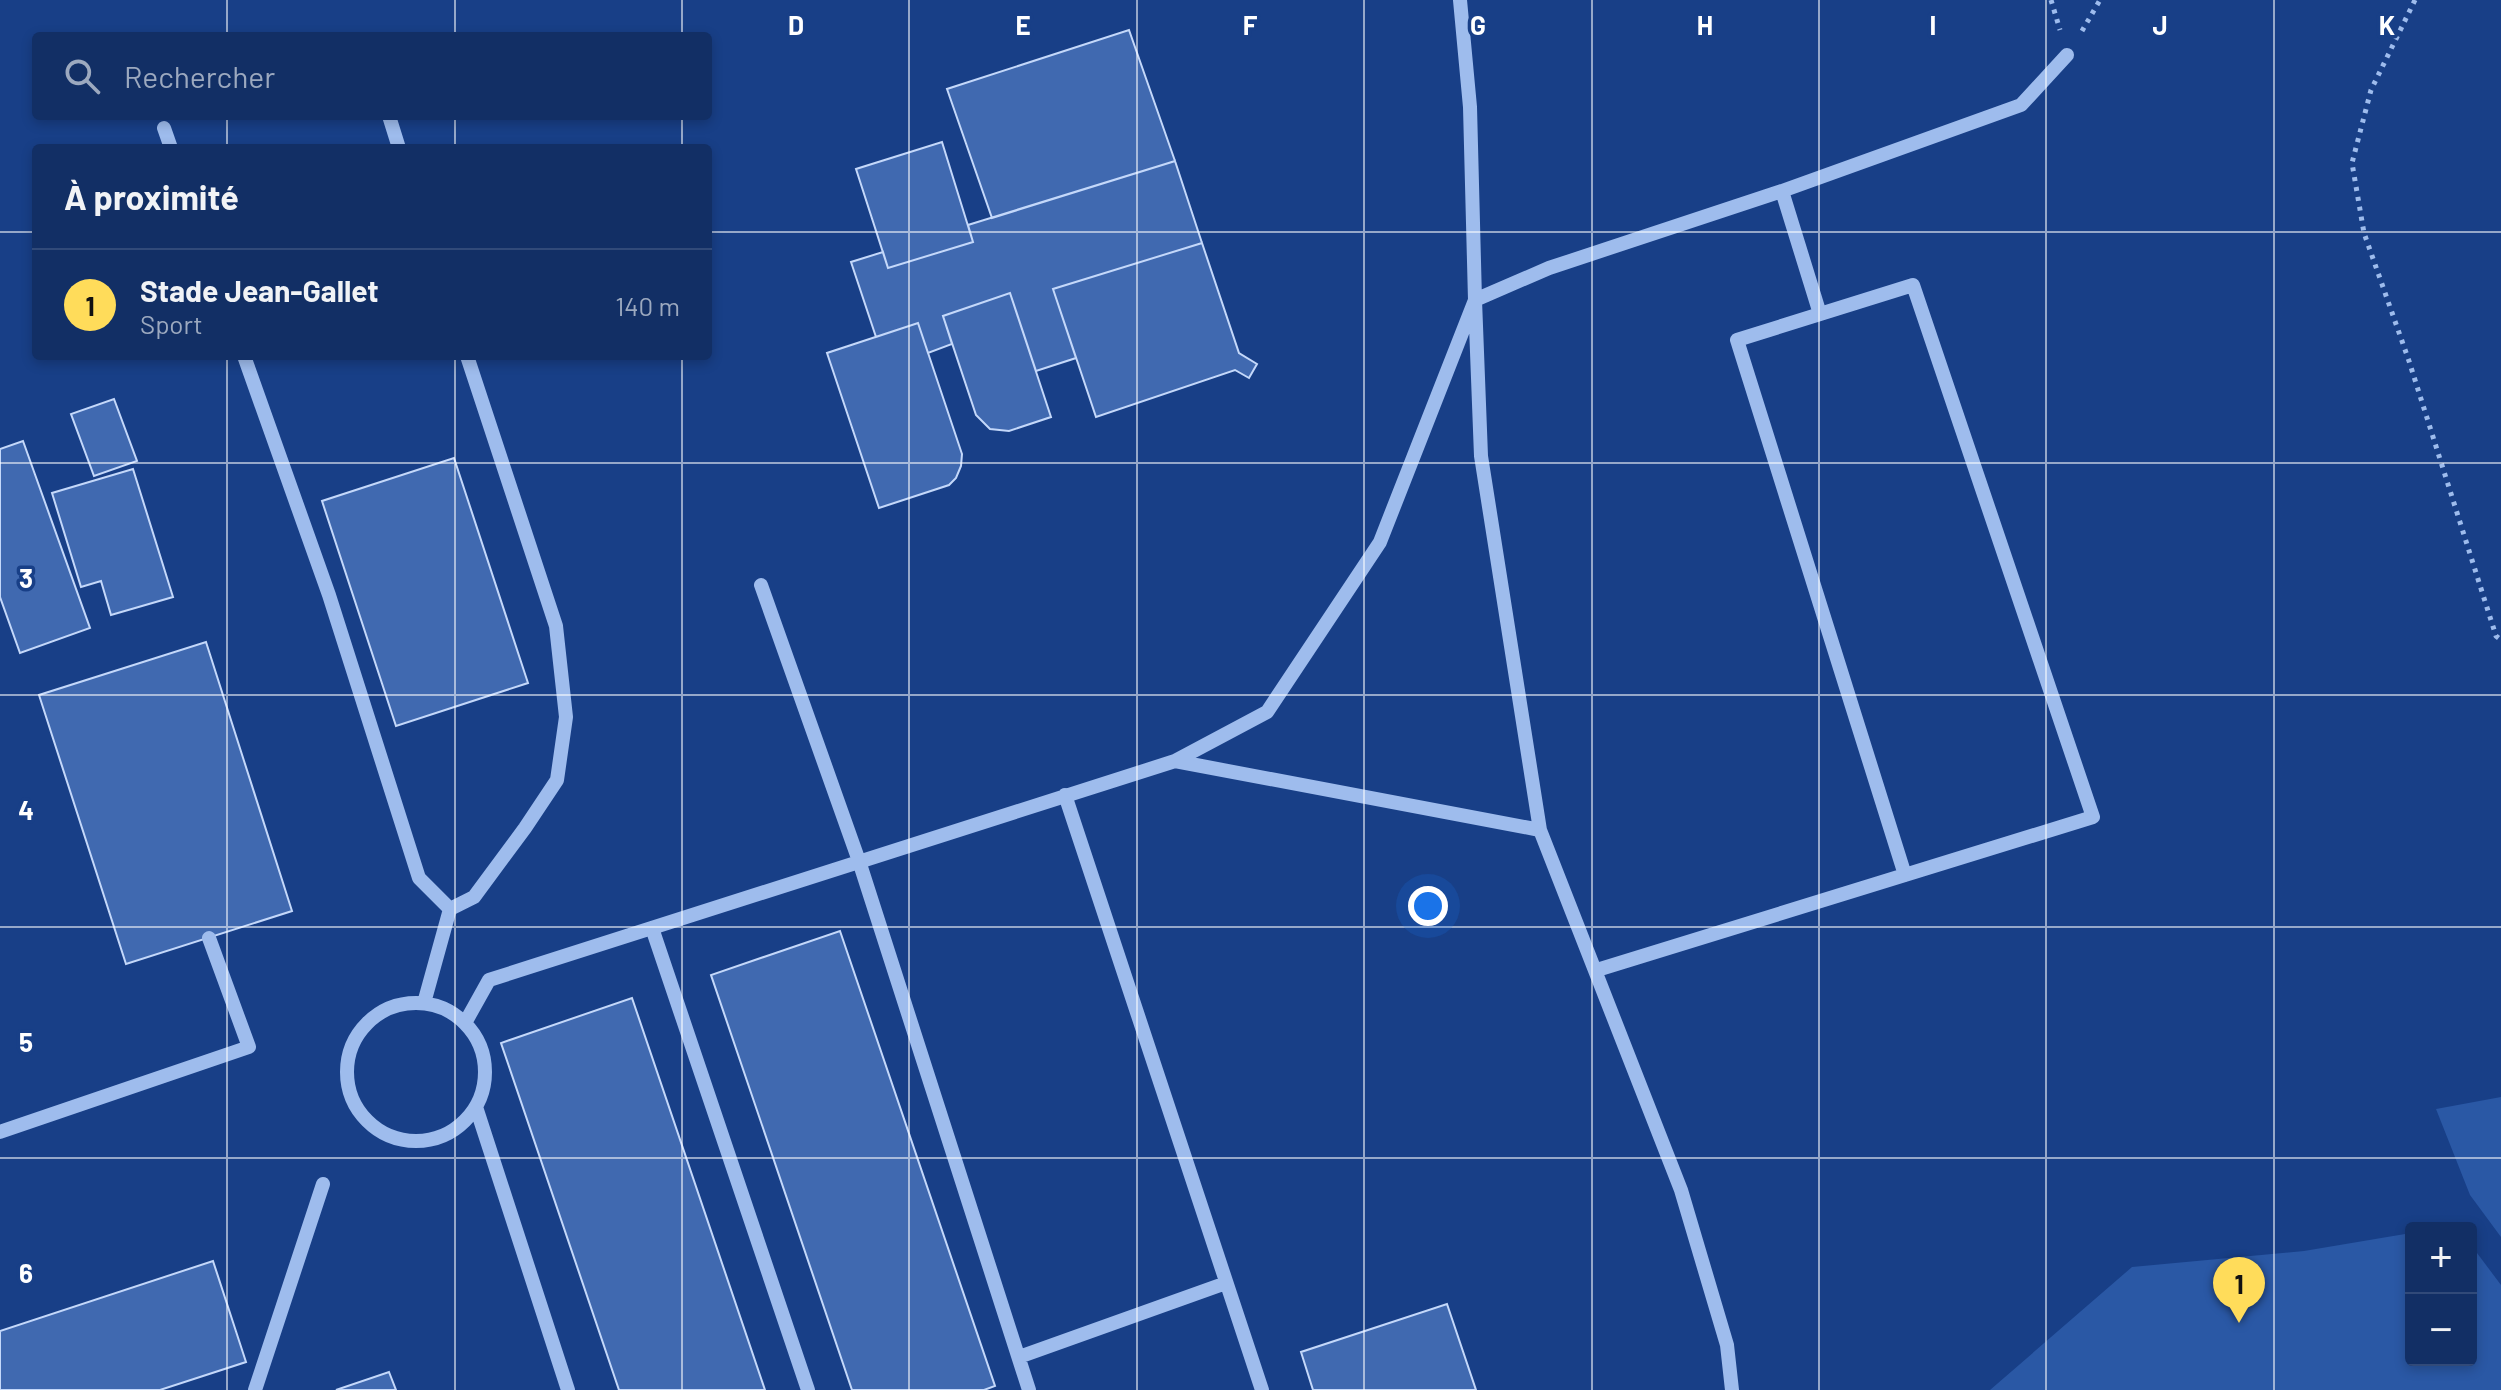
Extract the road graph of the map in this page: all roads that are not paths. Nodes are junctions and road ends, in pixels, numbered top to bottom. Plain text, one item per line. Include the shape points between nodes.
1 (1460, 0) edge
2 (2067, 55) dead end
3 (390, 120) edge
4 (164, 128) dead end
5 (170, 144) edge
6 (398, 144) edge
7 (1782, 191) junction
8 (1475, 300) junction
9 (1820, 314) junction
10 (245, 360) edge
11 (468, 360) edge
12 (761, 585) dead end
13 (1175, 761) junction
14 (1065, 795) junction
15 (1540, 830) junction
16 (859, 861) junction
17 (1905, 875) junction
18 (450, 909) junction
19 (652, 928) junction
20 (209, 938) dead end
21 (1597, 970) junction
22 (424, 1003) junction
23 (465, 1023) junction
24 (476, 1107) junction
25 (0, 1132) edge
26 (323, 1184) dead end
27 (1226, 1283) junction
28 (1019, 1357) junction
29 (255, 1390) edge
30 (568, 1390) edge
31 (808, 1390) edge
32 (1029, 1390) edge
33 (1262, 1390) edge
34 (1732, 1390) edge

1 - 8 lane via 1470,107
2 - 7 lane via 2021,105
3 - 6 lane
4 - 5 lane
7 - 8 lane via 1549,268
7 - 9 lane
8 - 13 lane via 1380,542 1267,712
8 - 15 lane via 1481,456
9 - 17 lane via 1737,340
9 - 17 lane via 1913,285 2093,817
10 - 18 lane via 329,595 419,878
11 - 18 lane via 556,626 566,717 557,780 474,897
12 - 16 lane
13 - 14 lane
13 - 15 lane
14 - 16 lane
14 - 27 lane
15 - 21 lane
16 - 19 lane
16 - 28 lane
17 - 21 lane
18 - 22 lane
19 - 23 lane via 489,980
19 - 31 lane
20 - 25 lane via 249,1047
21 - 34 lane via 1681,1190 1727,1345
22 - 23 lane via 446,1009
22 - 24 lane via 401,1004 381,1013 363,1027 351,1047 349,1091 359,1112 375,1128 419,1141 441,1137
23 - 24 lane via 485,1063
24 - 30 lane
26 - 29 lane
27 - 28 lane
27 - 33 lane
28 - 32 lane

